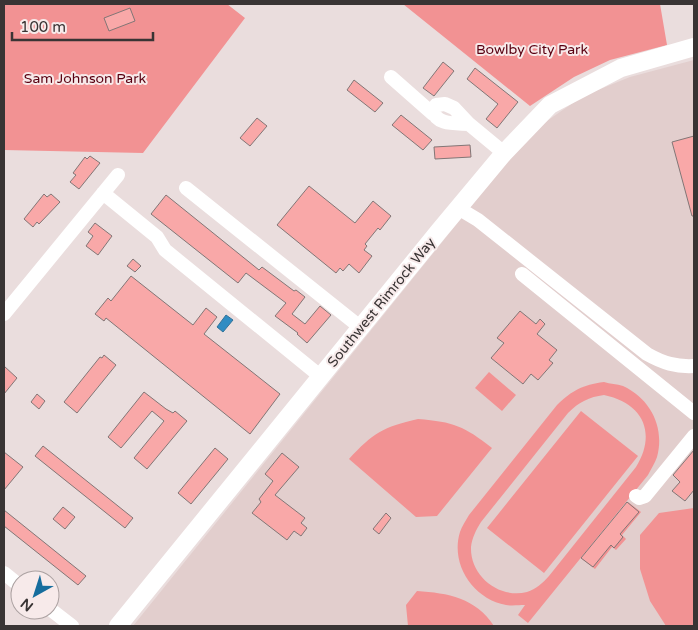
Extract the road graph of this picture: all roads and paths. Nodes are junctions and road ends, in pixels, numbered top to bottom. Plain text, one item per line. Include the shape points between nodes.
1 (694, 47) edge
2 (390, 77) dead end
3 (504, 153) junction
4 (118, 175) dead end
5 (186, 188) dead end
6 (103, 193) junction
7 (458, 208) junction
8 (522, 274) dead end
9 (4, 314) edge
10 (360, 327) junction
11 (694, 366) edge
12 (320, 376) junction
13 (694, 413) edge
14 (694, 436) edge
15 (636, 496) dead end
16 (60, 617) edge
17 (72, 626) edge
18 (118, 626) edge

1 - 3 main road, Southwest Rimrock Way via 620,68 566,96 550,105
2 - 3 street via 438,119 469,124
3 - 7 main road, Southwest Rimrock Way
4 - 6 street
5 - 10 street
6 - 9 street
6 - 12 street via 157,236 165,250
7 - 10 main road, Southwest Rimrock Way
7 - 11 street via 478,220 647,354 663,363
8 - 13 street
10 - 12 main road, Southwest Rimrock Way
12 - 18 main road, Southwest Rimrock Way
14 - 15 street via 645,496
16 - 17 street

